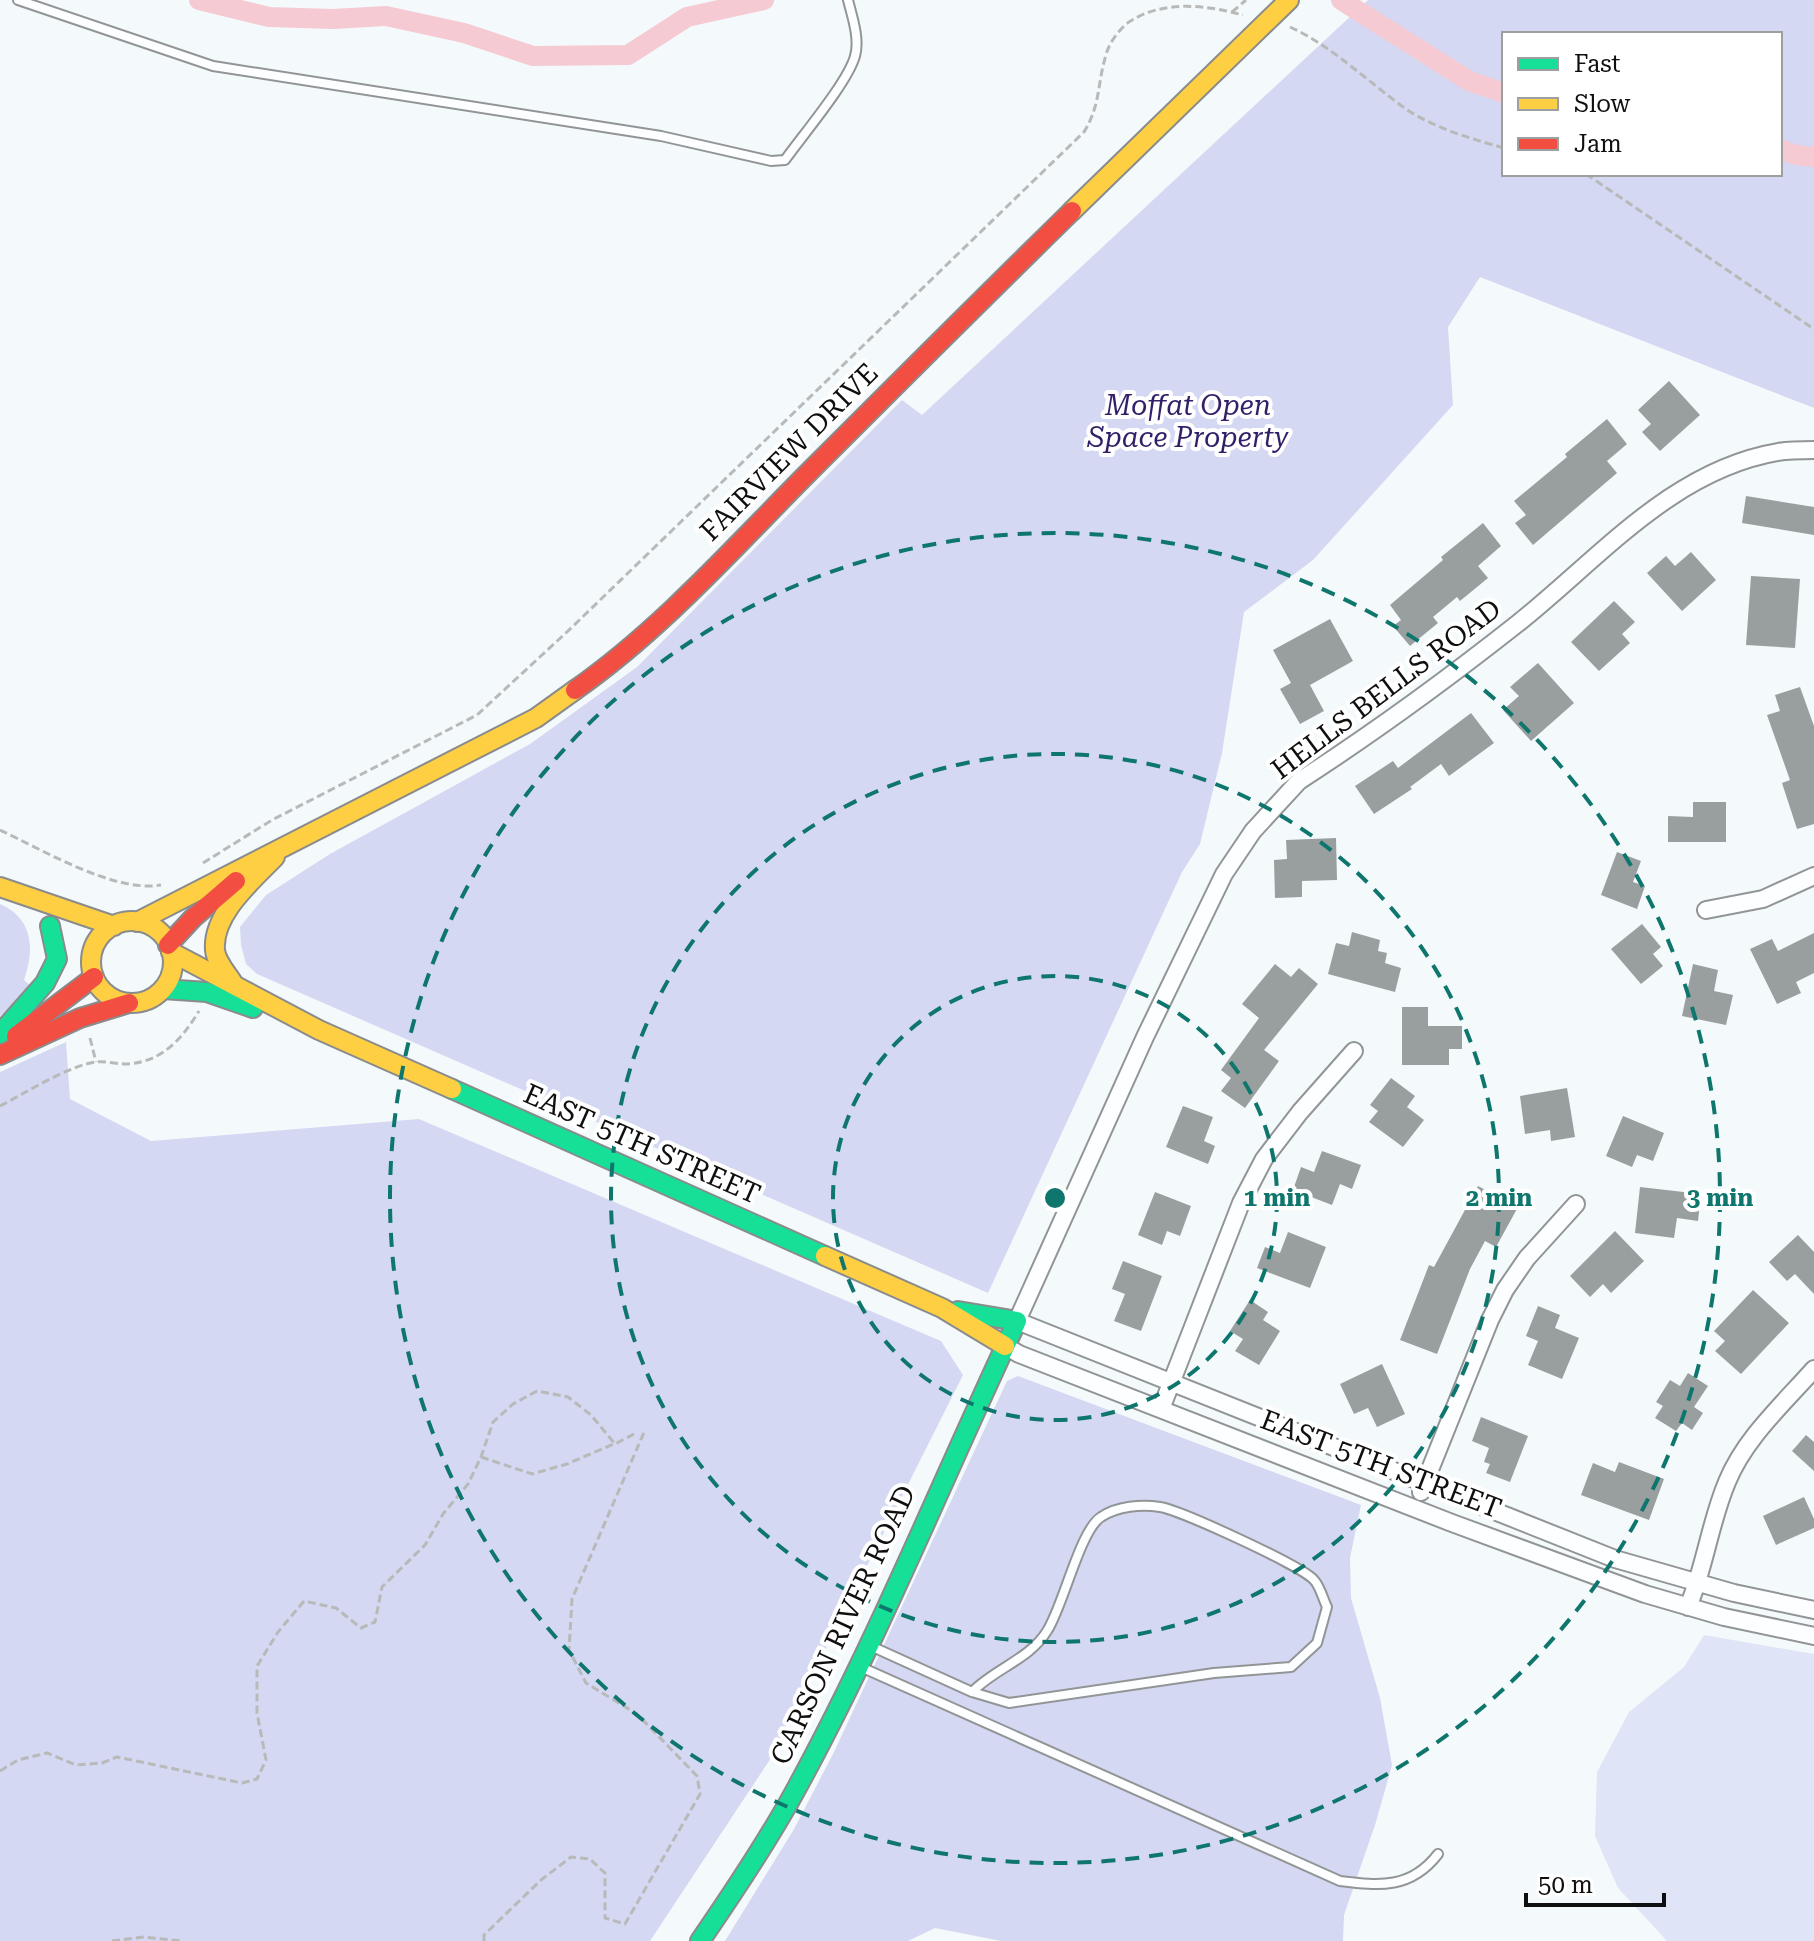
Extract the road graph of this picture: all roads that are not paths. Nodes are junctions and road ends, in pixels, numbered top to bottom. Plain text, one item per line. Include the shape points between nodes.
1 (18, 0) edge
2 (848, 0) edge
3 (1289, 0) edge
4 (1814, 450) edge
5 (287, 845) junction
6 (265, 856) junction
7 (1814, 876) edge
8 (0, 890) edge
9 (1706, 910) dead end
10 (137, 922) junction
11 (50, 926) junction
12 (114, 926) junction
13 (170, 948) junction
14 (92, 969) junction
15 (235, 985) junction
16 (163, 989) junction
17 (129, 1003) junction
18 (319, 1030) junction
19 (0, 1034) edge
20 (0, 1048) edge
21 (1354, 1051) dead end
22 (0, 1055) edge
23 (1576, 1204) dead end
24 (942, 1308) junction
25 (1017, 1321) junction
26 (1005, 1346) junction
27 (1814, 1369) edge
28 (1171, 1384) junction
29 (1161, 1409) junction
30 (1425, 1483) junction
31 (1415, 1507) junction
32 (1699, 1582) junction
33 (1688, 1607) junction
34 (1814, 1610) edge
35 (1814, 1636) edge
36 (868, 1645) junction
37 (859, 1666) junction
38 (972, 1692) junction
39 (1438, 1854) dead end
40 (700, 1941) edge

1 - 2 lane via 213,66 661,136 771,161 785,160 855,55
3 - 5 main road, FAIRVIEW DRIVE via 703,580 609,666 536,718
4 - 25 street, HELLS BELLS ROAD via 1778,451 1684,487 1429,693 1284,796 1253,831 1219,884
5 - 6 main road, FAIRVIEW DRIVE
5 - 15 main road via 240,894 217,933 215,953
6 - 10 main road, FAIRVIEW DRIVE
6 - 13 main road, FAIRVIEW DRIVE via 193,918
7 - 9 street via 1763,899
8 - 11 main road
8 - 12 main road
10 - 12 main road
10 - 13 main road via 152,927
11 - 14 main road via 75,943
11 - 19 main road via 57,959 45,983
12 - 14 main road via 97,942
13 - 15 main road, EAST 5TH STREET
13 - 16 main road via 172,968
14 - 17 main road via 107,995
14 - 20 main road
15 - 18 main road, EAST 5TH STREET
16 - 17 main road
16 - 18 main road, EAST 5TH STREET via 207,992
17 - 22 main road via 80,1018
18 - 24 main road, EAST 5TH STREET
21 - 28 street via 1264,1159 1241,1203
23 - 30 street via 1505,1290
24 - 25 main road, EAST 5TH STREET
24 - 26 main road, EAST 5TH STREET
25 - 26 main road, CARSON RIVER ROAD
25 - 28 street, EAST 5TH STREET
26 - 29 street, EAST 5TH STREET
26 - 36 main road, CARSON RIVER ROAD
27 - 32 street via 1746,1448 1728,1479
28 - 29 street
28 - 30 street, EAST 5TH STREET
29 - 31 street, EAST 5TH STREET
30 - 31 street
30 - 32 street, EAST 5TH STREET via 1615,1559
31 - 33 street, EAST 5TH STREET
32 - 33 street
32 - 34 street, EAST 5TH STREET
33 - 35 street, EAST 5TH STREET
36 - 37 main road, CARSON RIVER ROAD
36 - 38 lane
37 - 39 lane via 1340,1881 1377,1886 1403,1880 1426,1871
37 - 40 main road, CARSON RIVER ROAD via 803,1777
38 - 38 lane via 1009,1703 1291,1667 1317,1643 1327,1607 1314,1579 1246,1541 1161,1507 1124,1507 1099,1518 1081,1547 1047,1633

